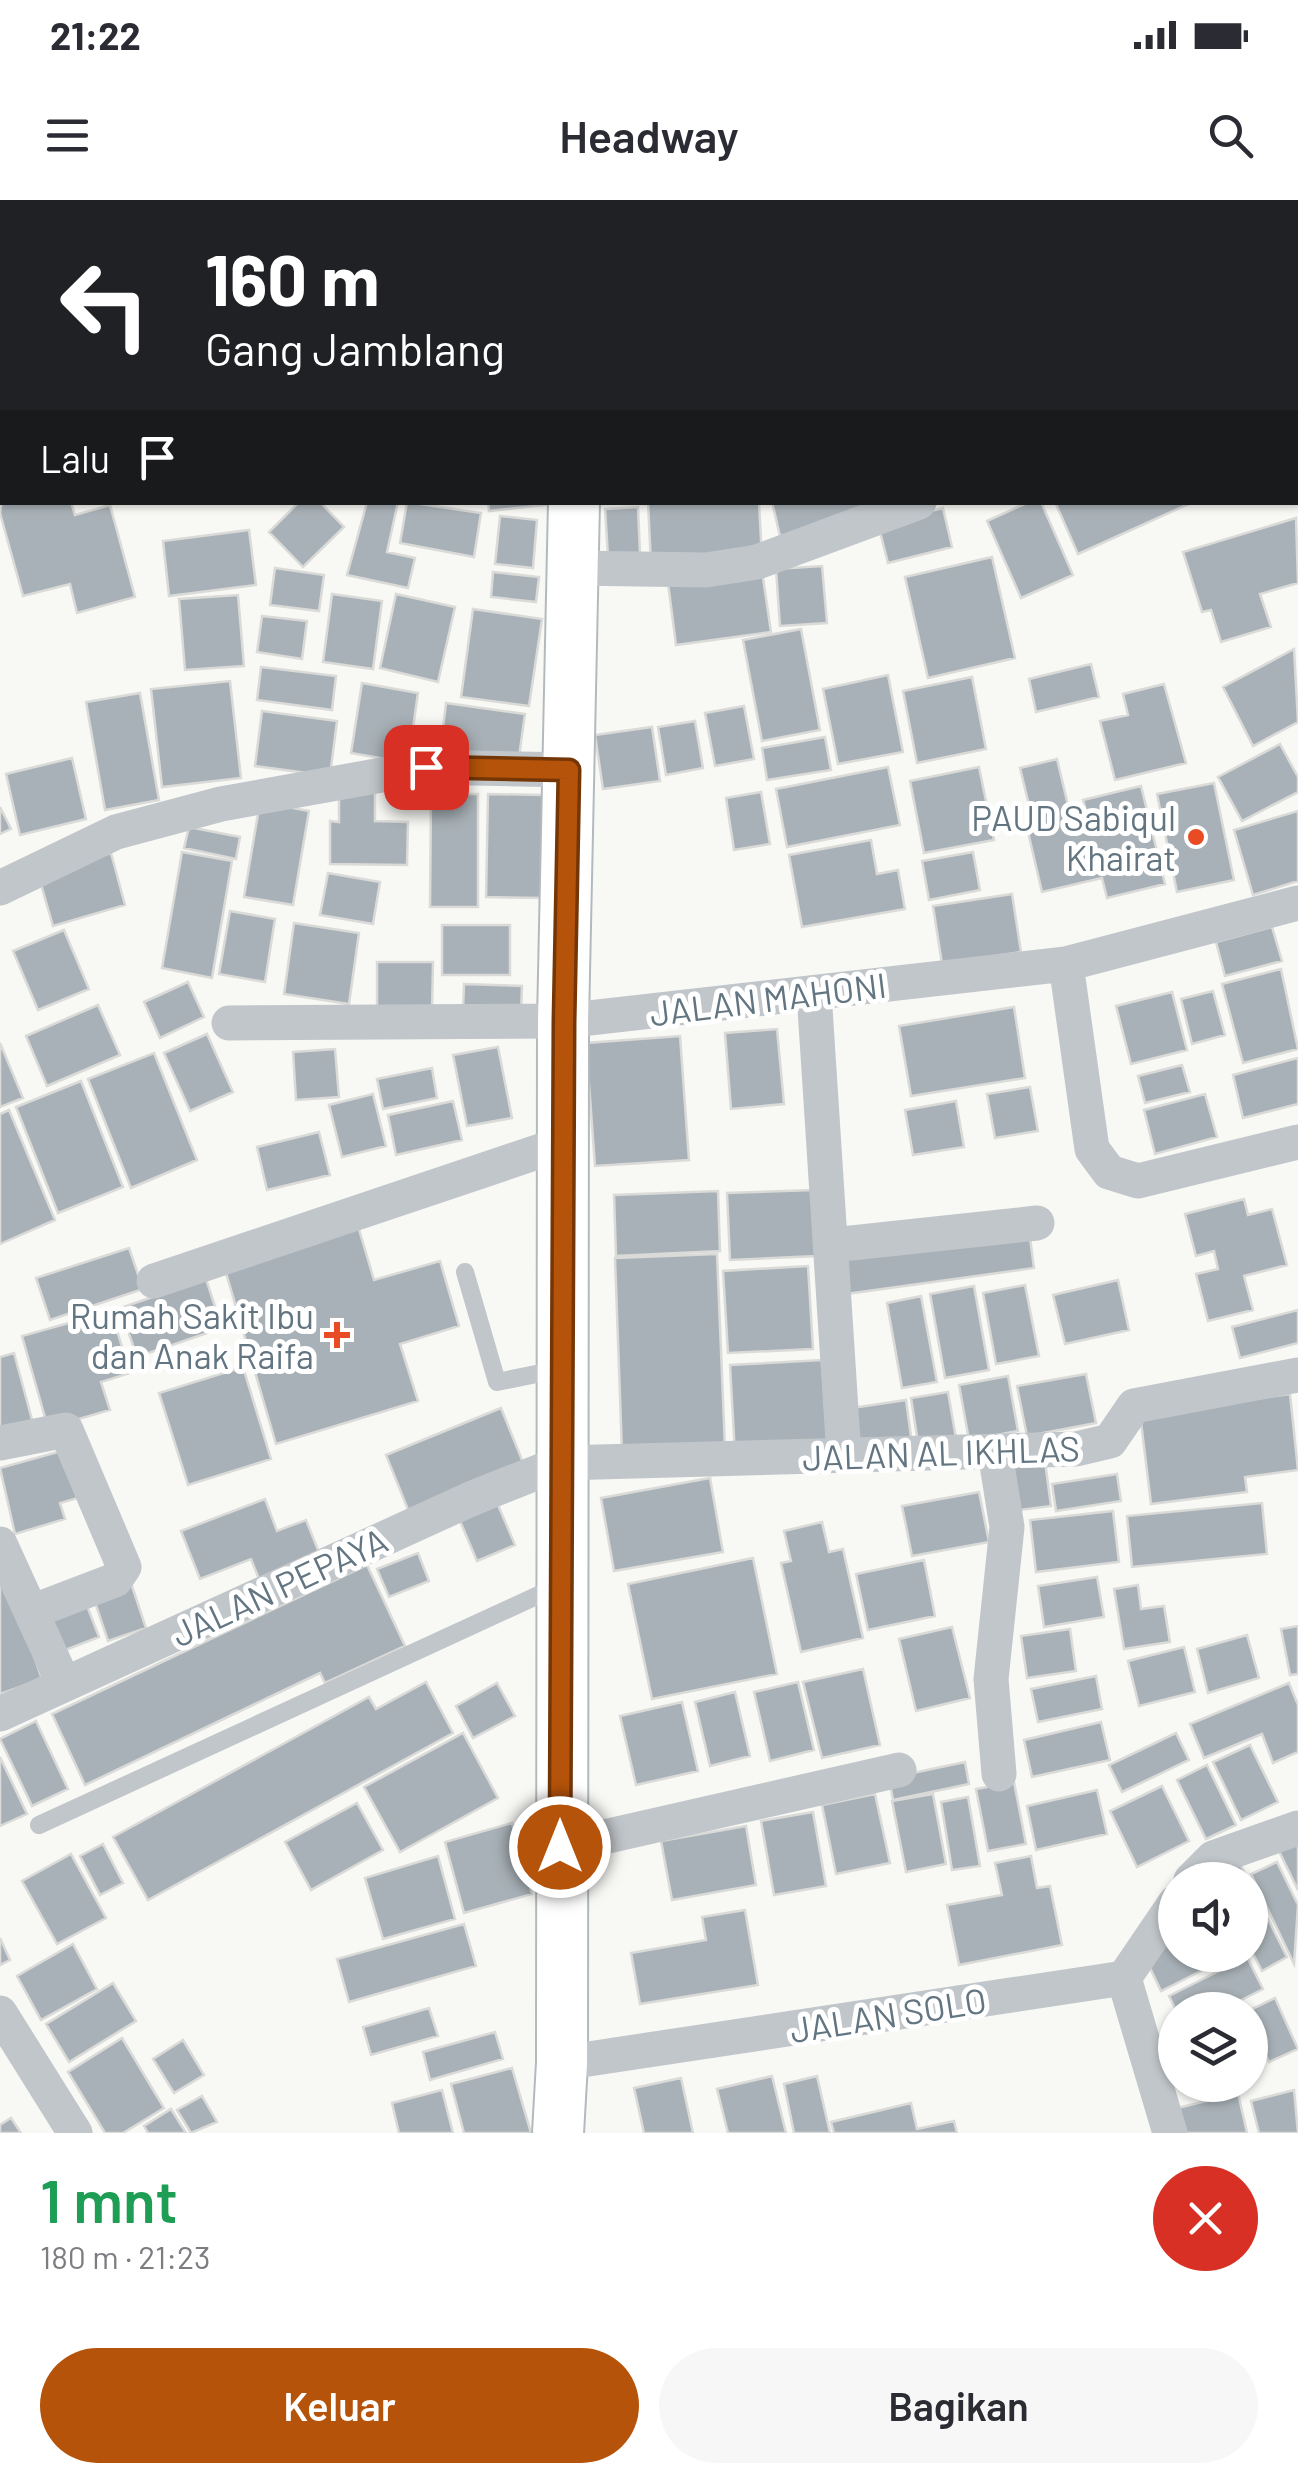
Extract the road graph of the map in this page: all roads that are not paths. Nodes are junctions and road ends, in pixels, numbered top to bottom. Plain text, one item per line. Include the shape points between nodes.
1 (574, 505) edge
2 (911, 505) edge
3 (573, 568) junction
4 (569, 770) junction
5 (0, 888) edge
6 (1298, 903) edge
7 (1066, 964) junction
8 (814, 993) junction
9 (229, 1022) dead end
10 (564, 1022) junction
11 (564, 1142) junction
12 (1298, 1142) edge
13 (1037, 1223) dead end
14 (834, 1245) junction
15 (465, 1272) dead end
16 (154, 1281) dead end
17 (563, 1369) junction
18 (1298, 1375) edge
19 (0, 1443) edge
20 (996, 1452) junction
21 (844, 1456) junction
22 (561, 1463) junction
23 (0, 1544) edge
24 (561, 1584) junction
25 (31, 1612) junction
26 (64, 1684) junction
27 (0, 1714) edge
28 (899, 1770) dead end
29 (999, 1774) dead end
30 (39, 1825) dead end
31 (1298, 1828) edge
32 (560, 1847) junction
33 (1209, 1862) edge
34 (1158, 1928) edge
35 (1124, 1978) junction
36 (0, 2012) edge
37 (562, 2063) junction
38 (75, 2133) edge
39 (558, 2133) edge
40 (1170, 2133) edge

1 - 3 main road
2 - 3 street via 757,562 706,570
3 - 4 main road
4 - 5 street via 426,767 221,804 116,832
4 - 10 main road
6 - 7 street, JALAN MAHONI
7 - 8 street, JALAN MAHONI
7 - 12 street via 1092,1149 1108,1172 1138,1181
8 - 10 street, JALAN MAHONI
8 - 14 street
9 - 10 street, JALAN MAHONI
10 - 11 main road
11 - 16 street
11 - 17 main road
13 - 14 street
14 - 21 street
15 - 17 lane via 498,1382
17 - 22 main road
18 - 20 street, JALAN AL IKHLAS via 1134,1406 1110,1442 1095,1447
19 - 25 street via 66,1430 124,1566 115,1580
20 - 21 street, JALAN AL IKHLAS
20 - 29 street via 1008,1527 991,1678
21 - 22 street, JALAN AL IKHLAS
22 - 24 main road
22 - 26 street, JALAN PEPAYA
23 - 25 street
24 - 30 lane
24 - 32 main road
25 - 26 street
26 - 27 street, JALAN PEPAYA
28 - 32 street
31 - 33 street
32 - 37 main road
34 - 35 street
35 - 37 street, JALAN SOLO
35 - 40 street
36 - 38 street
37 - 39 main road

